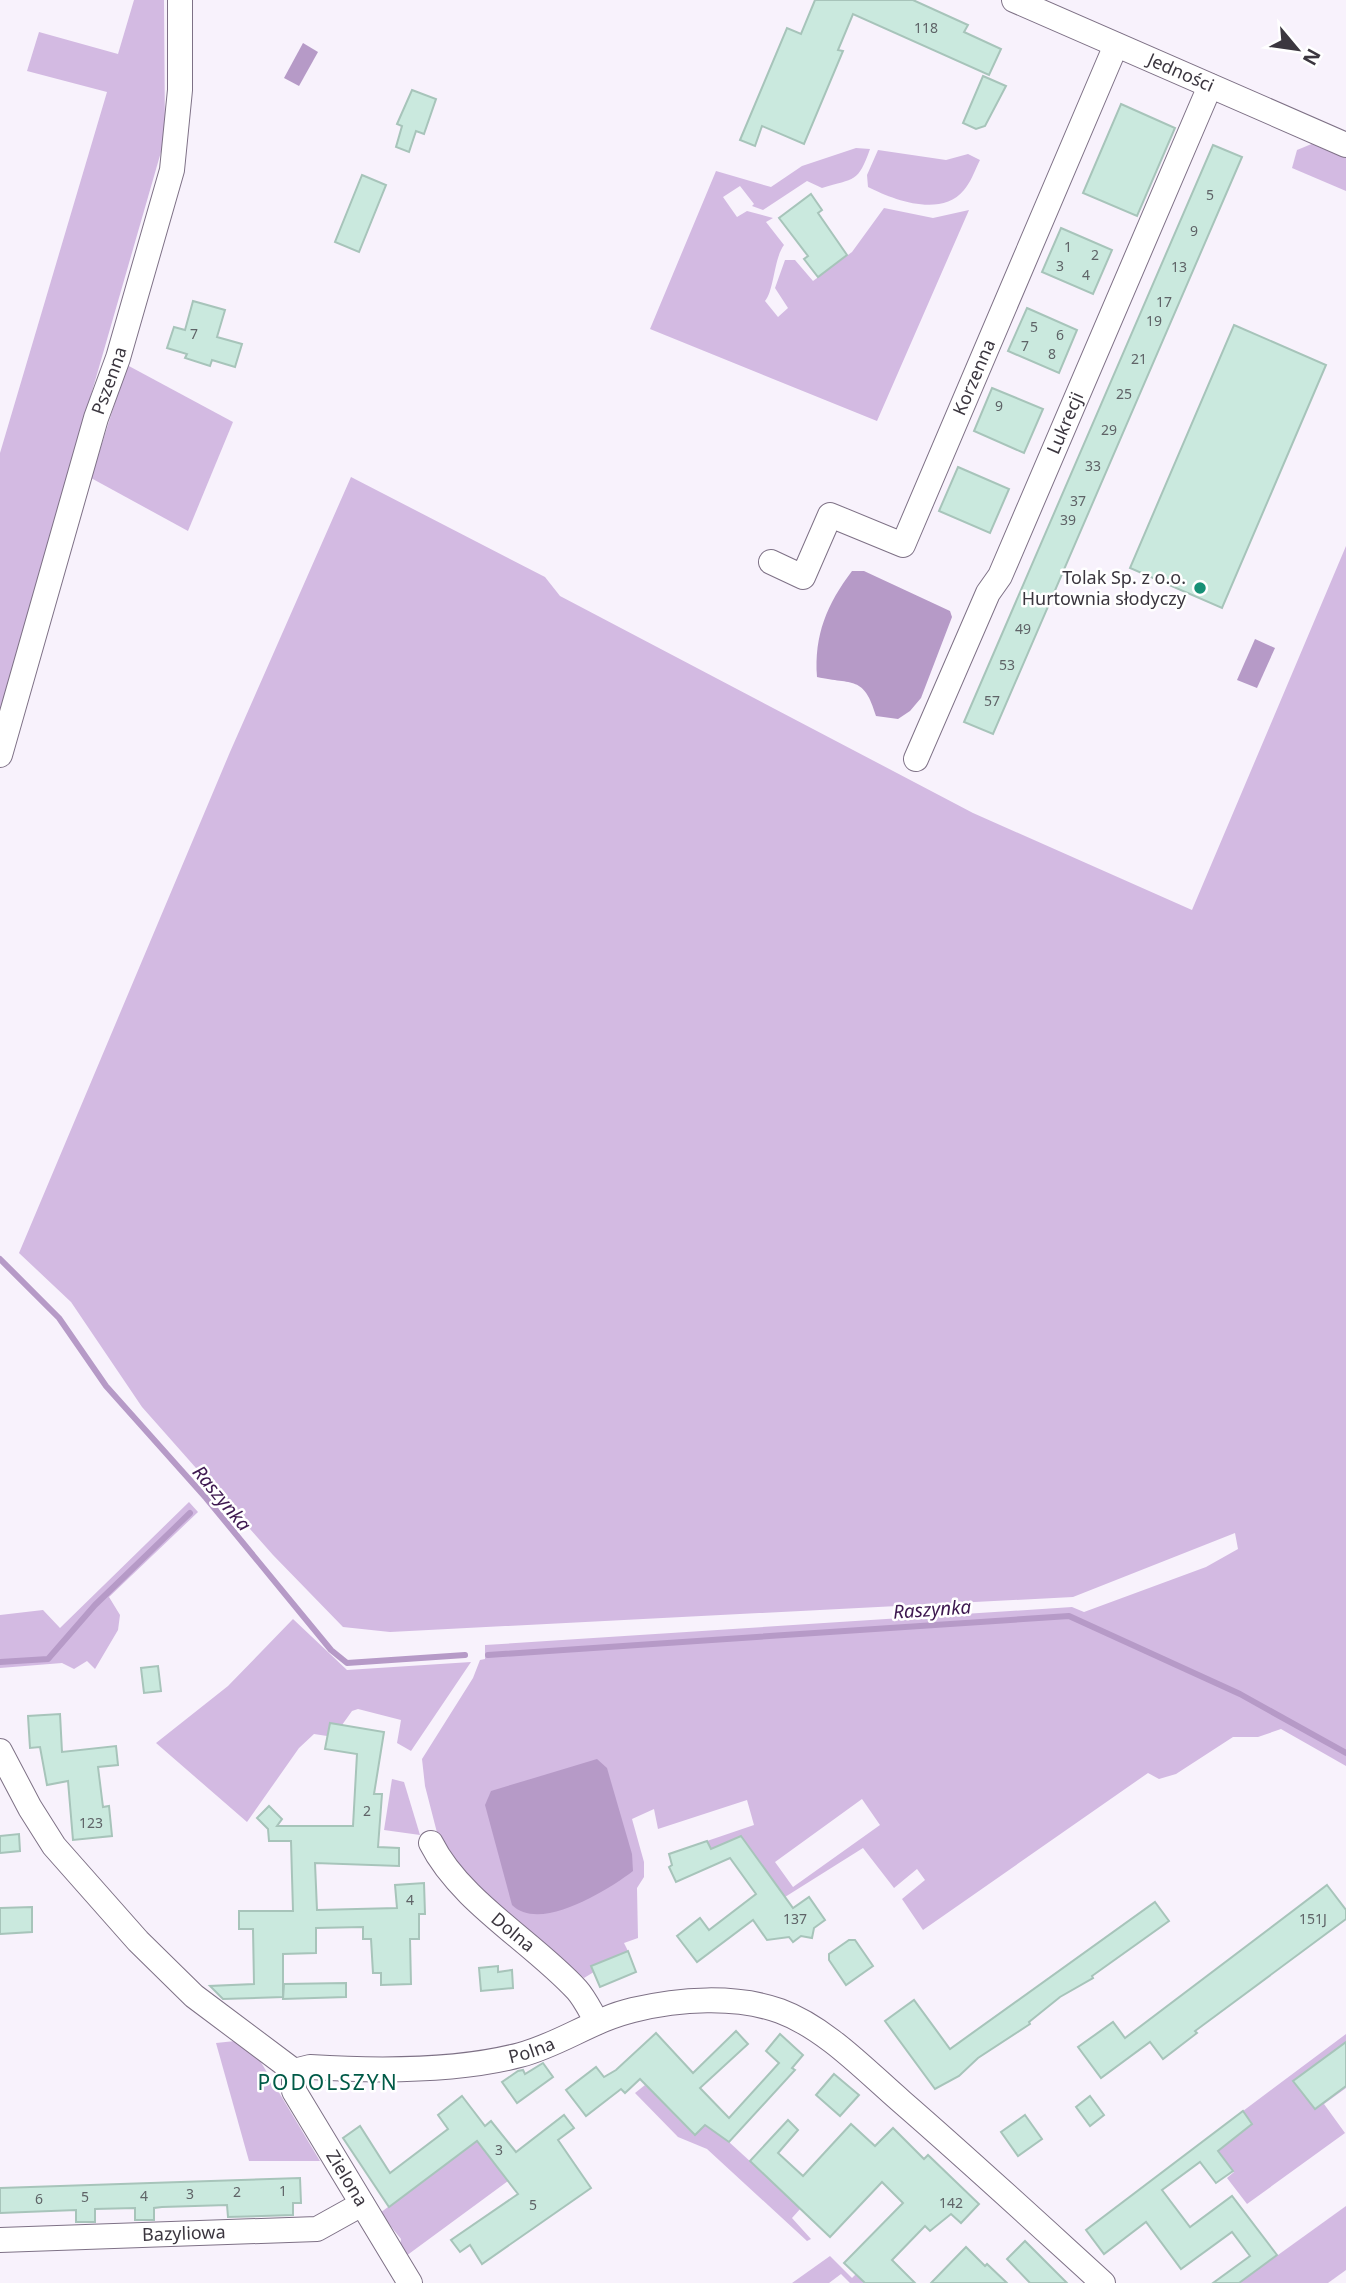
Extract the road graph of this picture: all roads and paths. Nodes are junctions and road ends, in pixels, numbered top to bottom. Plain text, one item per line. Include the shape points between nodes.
1 (180, 0) edge
2 (1014, 0) edge
3 (1116, 45) junction
4 (1210, 86) junction
5 (1346, 145) edge
6 (771, 562) dead end
7 (0, 755) edge
8 (916, 759) dead end
9 (0, 1751) edge
10 (431, 1843) dead end
11 (597, 2022) junction
12 (294, 2071) junction
13 (362, 2204) junction
14 (0, 2240) edge
15 (410, 2283) edge
16 (1103, 2283) edge

1 - 7 street, Pszenna via 180,90 172,170
2 - 3 street, Jedności
3 - 4 street, Jedności
3 - 6 street, Korzenna via 903,545 830,516 803,577
4 - 5 street, Jedności
4 - 8 street, Lukrecji via 1000,576 988,593
9 - 12 street via 30,1808 71,1867 138,1941 194,1996
10 - 11 street, Dolna via 461,1884 579,1992
11 - 12 street, Polna via 521,2055 436,2067 310,2067
11 - 16 street, Polna via 667,2003 718,2001 765,2008 797,2019 838,2047 934,2128
12 - 13 street, Zielona via 294,2091
13 - 14 street, Bazyliowa via 317,2229
13 - 15 street, Zielona

